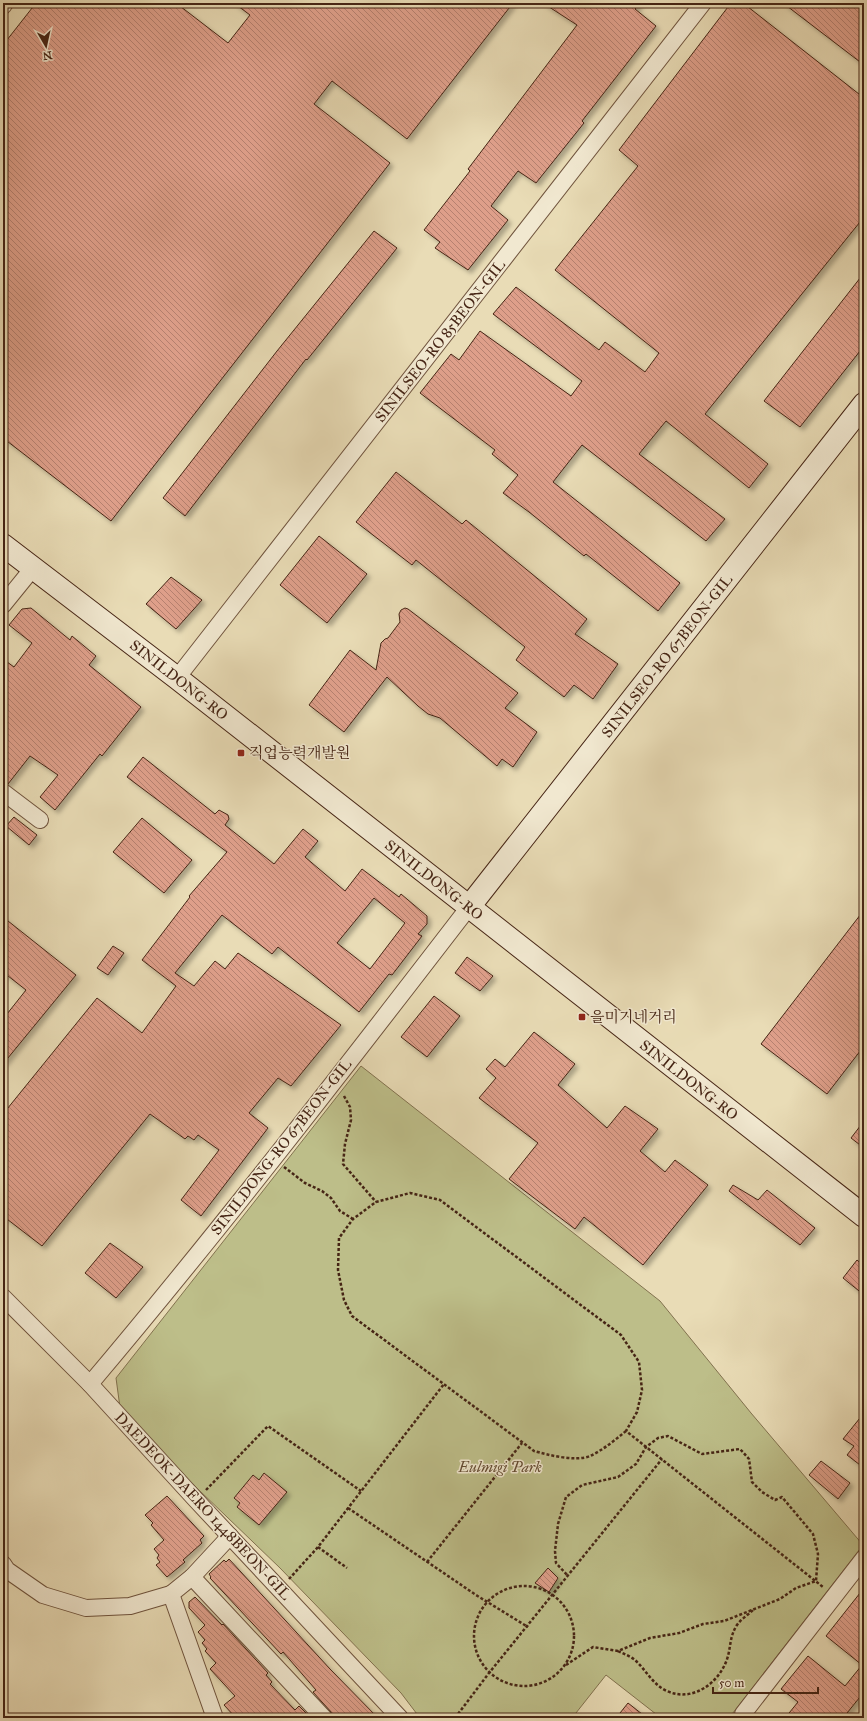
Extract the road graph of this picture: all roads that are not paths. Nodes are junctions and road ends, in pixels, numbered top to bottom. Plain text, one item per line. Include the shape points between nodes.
1 (5, 3) edge
2 (703, 3) edge
3 (3, 6) edge
4 (864, 404) edge
5 (3, 544) edge
6 (33, 568) junction
7 (3, 605) edge
8 (177, 678) junction
9 (3, 792) edge
10 (40, 820) dead end
11 (469, 908) junction
12 (864, 1216) edge
13 (3, 1297) edge
14 (90, 1384) junction
15 (230, 1536) junction
16 (864, 1558) edge
17 (3, 1564) edge
18 (192, 1577) junction
19 (171, 1594) junction
20 (215, 1718) edge
21 (324, 1718) edge
22 (400, 1718) edge
23 (748, 1718) edge

1 - 3 street
2 - 8 street, SINILSEO-RO 85BEON-GIL
4 - 11 main road, SINILSEO-RO 67BEON-GIL
5 - 6 main road, SINILDONG-RO
6 - 7 street
6 - 8 main road, SINILDONG-RO
8 - 11 main road, SINILDONG-RO
9 - 10 street
11 - 12 main road, SINILDONG-RO
11 - 14 street, SINILDONG-RO 67BEON-GIL via 157,1304
13 - 14 street, DAEDEOK-DAERO 1448BEON-GIL
14 - 15 street, DAEDEOK-DAERO 1448BEON-GIL
15 - 18 street
15 - 22 street, DAEDEOK-DAERO 1448BEON-GIL
16 - 23 street via 743,1714
17 - 19 street via 7,1570 43,1595 86,1608 130,1606
18 - 19 street
18 - 21 street
19 - 20 street

